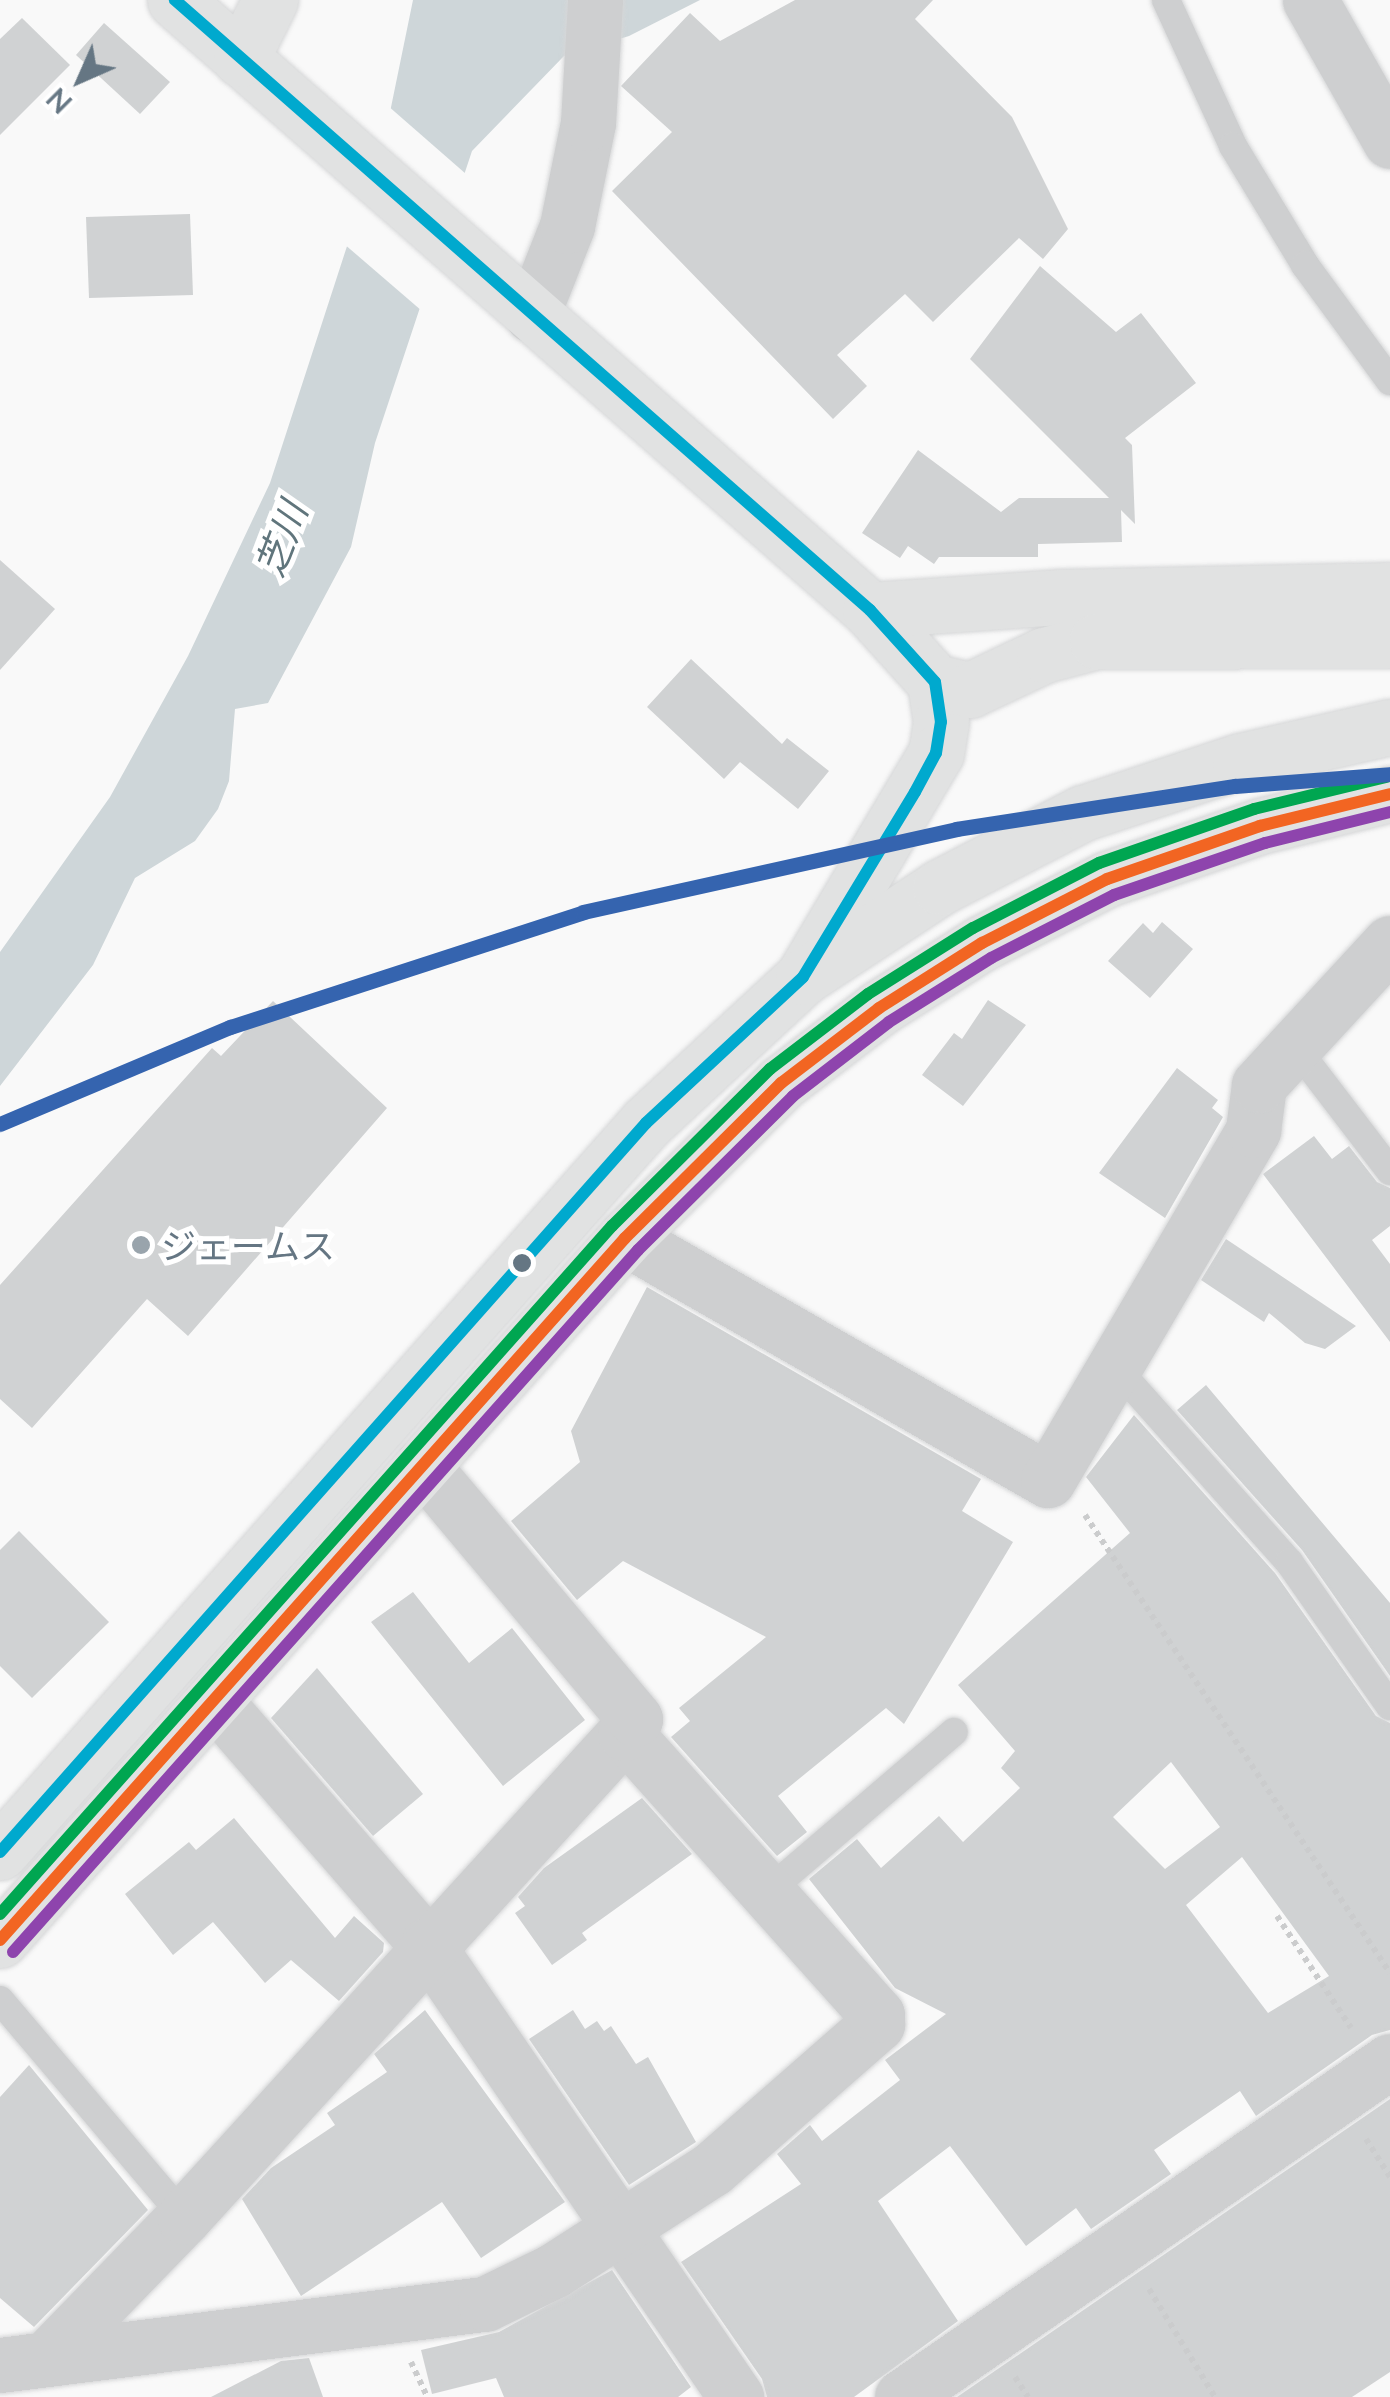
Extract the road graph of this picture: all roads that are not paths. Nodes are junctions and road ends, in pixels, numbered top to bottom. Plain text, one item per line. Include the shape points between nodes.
1 (175, 0) edge
2 (270, 0) edge
3 (595, 0) edge
4 (1166, 0) edge
5 (1310, 0) edge
6 (241, 60) junction
7 (1390, 141) edge
8 (516, 300) junction
9 (1390, 381) edge
10 (1390, 590) edge
11 (870, 610) junction
12 (1390, 640) edge
13 (935, 682) junction
14 (1390, 726) edge
15 (1390, 794) edge
16 (1390, 943) edge
17 (802, 977) junction
18 (1296, 1048) junction
19 (1390, 1171) edge
20 (625, 1238) junction
21 (1117, 1370) junction
22 (422, 1466) junction
23 (214, 1700) junction
24 (1390, 1706) edge
25 (954, 1732) dead end
26 (625, 1733) junction
27 (0, 1852) edge
28 (767, 1892) junction
29 (0, 1940) edge
30 (427, 1946) junction
31 (0, 2000) edge
32 (1384, 2065) edge
33 (184, 2217) junction
34 (619, 2225) junction
35 (24, 2361) edge
36 (736, 2397) edge
37 (902, 2397) edge

1 - 6 main road
2 - 6 main road
3 - 8 street via 588,124 567,226
4 - 9 lane via 1233,146 1305,265
5 - 7 street
6 - 8 main road
8 - 11 main road
10 - 11 main road via 1060,597
11 - 13 main road
12 - 13 main road via 1097,641 1044,655 970,690
13 - 17 main road via 941,722 936,753
14 - 17 main road via 1240,761 1083,813 940,888
15 - 20 main road via 1260,826 1108,879 982,943 879,1008 781,1083
16 - 18 street
17 - 27 main road via 633,1136
18 - 19 lane
18 - 21 street via 1259,1085 1253,1130
20 - 21 street via 1048,1480
20 - 22 main road
21 - 24 lane via 1290,1562
22 - 23 main road
22 - 26 street via 635,1719
23 - 29 main road
23 - 30 street
25 - 28 lane
26 - 28 street
26 - 30 street
28 - 34 street via 878,2014 876,2024 712,2169
30 - 33 street
30 - 34 street
31 - 33 lane
32 - 37 street
33 - 35 street
34 - 35 street via 553,2271 485,2304
34 - 36 street

